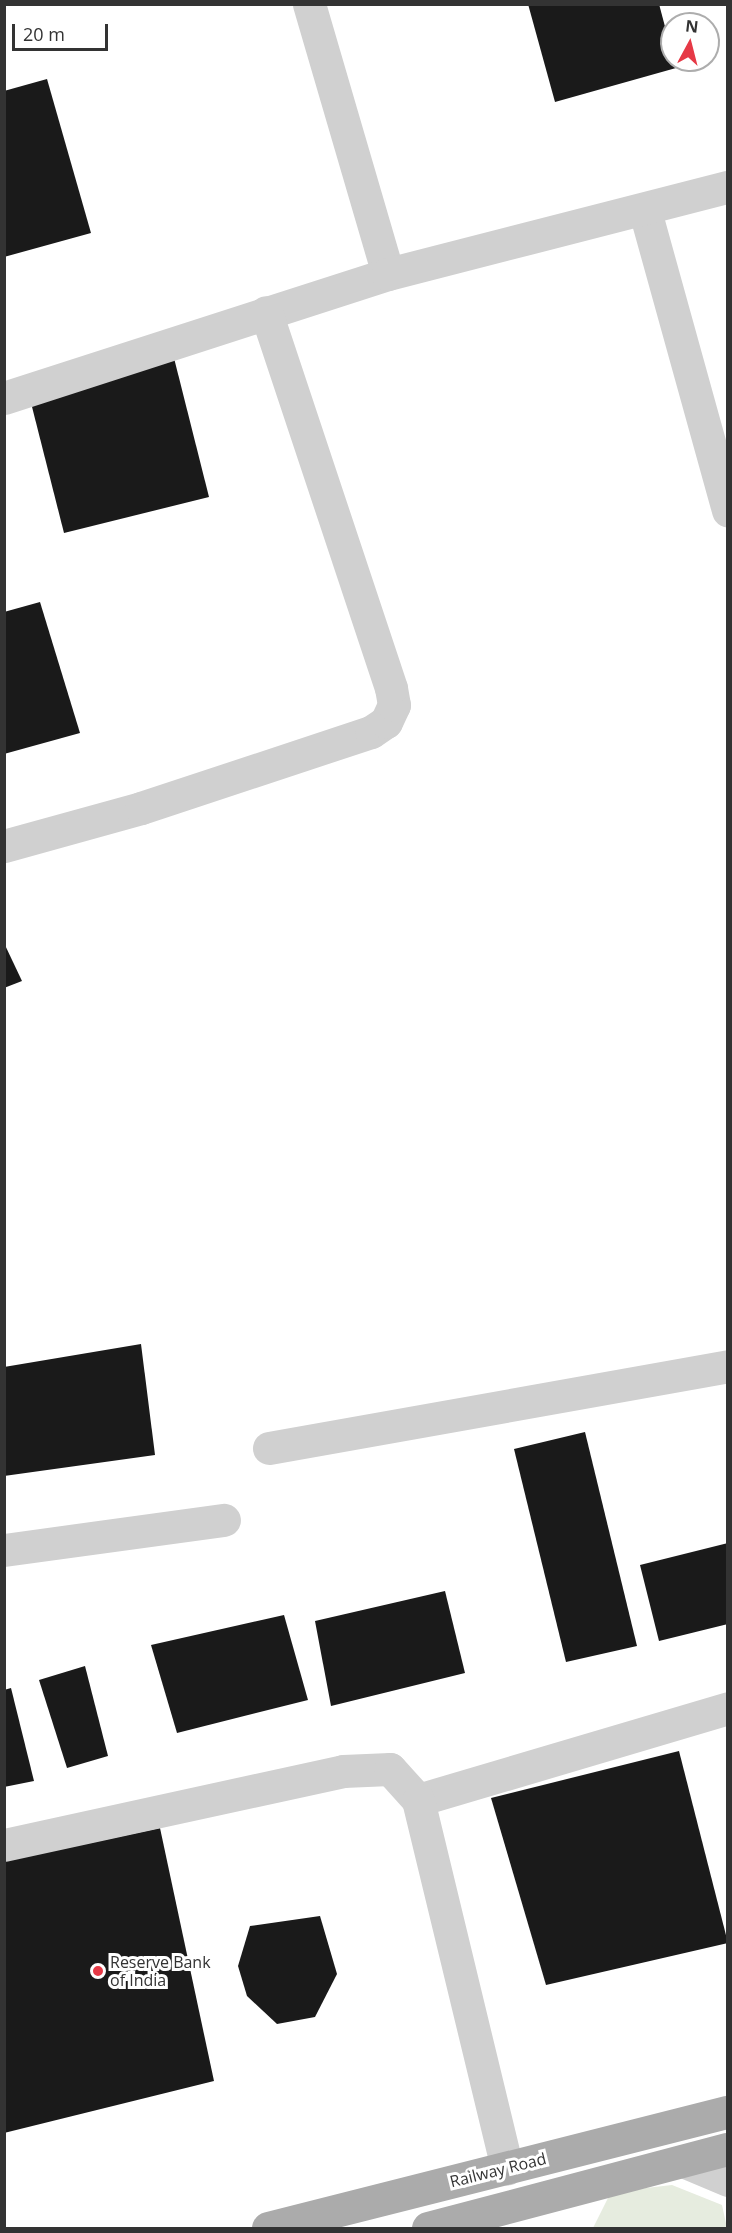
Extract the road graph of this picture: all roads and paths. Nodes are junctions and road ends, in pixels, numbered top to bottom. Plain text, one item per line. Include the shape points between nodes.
1 (309, 4) edge
2 (728, 187) edge
3 (645, 211) junction
4 (388, 274) junction
5 (266, 312) junction
6 (4, 398) edge
7 (728, 511) edge
8 (4, 846) edge
9 (728, 1366) edge
10 (268, 1448) dead end
11 (224, 1520) dead end
12 (4, 1550) edge
13 (728, 1708) edge
14 (418, 1800) junction
15 (4, 1845) edge
16 (728, 2112) edge
17 (728, 2149) edge
18 (683, 2161) junction
19 (507, 2168) junction
20 (728, 2180) edge
21 (268, 2229) edge
22 (428, 2229) edge

1 - 4 street
2 - 3 street
3 - 4 street
3 - 7 street
4 - 5 street
5 - 6 street
5 - 8 street via 391,688 394,705 386,722 370,732 141,808
9 - 10 street
11 - 12 street
13 - 14 street
14 - 15 street via 390,1769 343,1771
14 - 19 street
16 - 19 main road, Railway Road
17 - 18 main road
18 - 20 street
18 - 22 main road
19 - 21 main road, Railway Road

